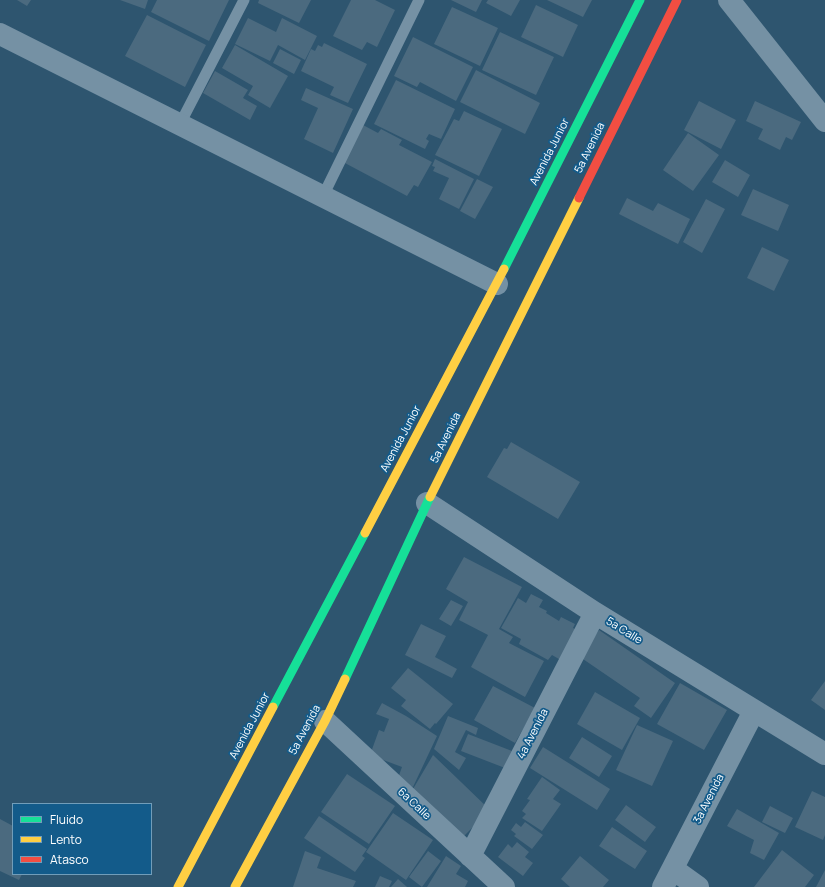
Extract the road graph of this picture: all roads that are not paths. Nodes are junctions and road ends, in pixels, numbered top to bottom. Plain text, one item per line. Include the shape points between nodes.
1 (244, 0) edge
2 (419, 0) edge
3 (640, 0) edge
4 (677, 0) edge
5 (729, 0) edge
6 (0, 34) edge
7 (825, 121) edge
8 (180, 124) junction
9 (323, 196) junction
10 (497, 284) junction
11 (427, 503) junction
12 (596, 613) junction
13 (754, 711) junction
14 (324, 721) junction
15 (825, 754) edge
16 (470, 856) junction
17 (668, 878) edge
18 (178, 887) edge
19 (235, 887) edge
20 (504, 887) edge
21 (698, 887) edge

1 - 8 lane
2 - 9 lane
3 - 10 main road, Avenida Junior
4 - 11 main road, 5a Avenida
5 - 7 street
6 - 8 street
8 - 9 street
9 - 10 street
10 - 18 main road, Avenida Junior
11 - 12 street, 5a Calle
11 - 14 main road, 5a Avenida
12 - 13 street, 5a Calle
12 - 16 street, 4a Avenida
13 - 15 street, 5a Calle
13 - 17 street, 3a Avenida
14 - 16 street, 6a Calle
14 - 19 main road, 5a Avenida
16 - 20 street, 6a Calle
17 - 21 street

